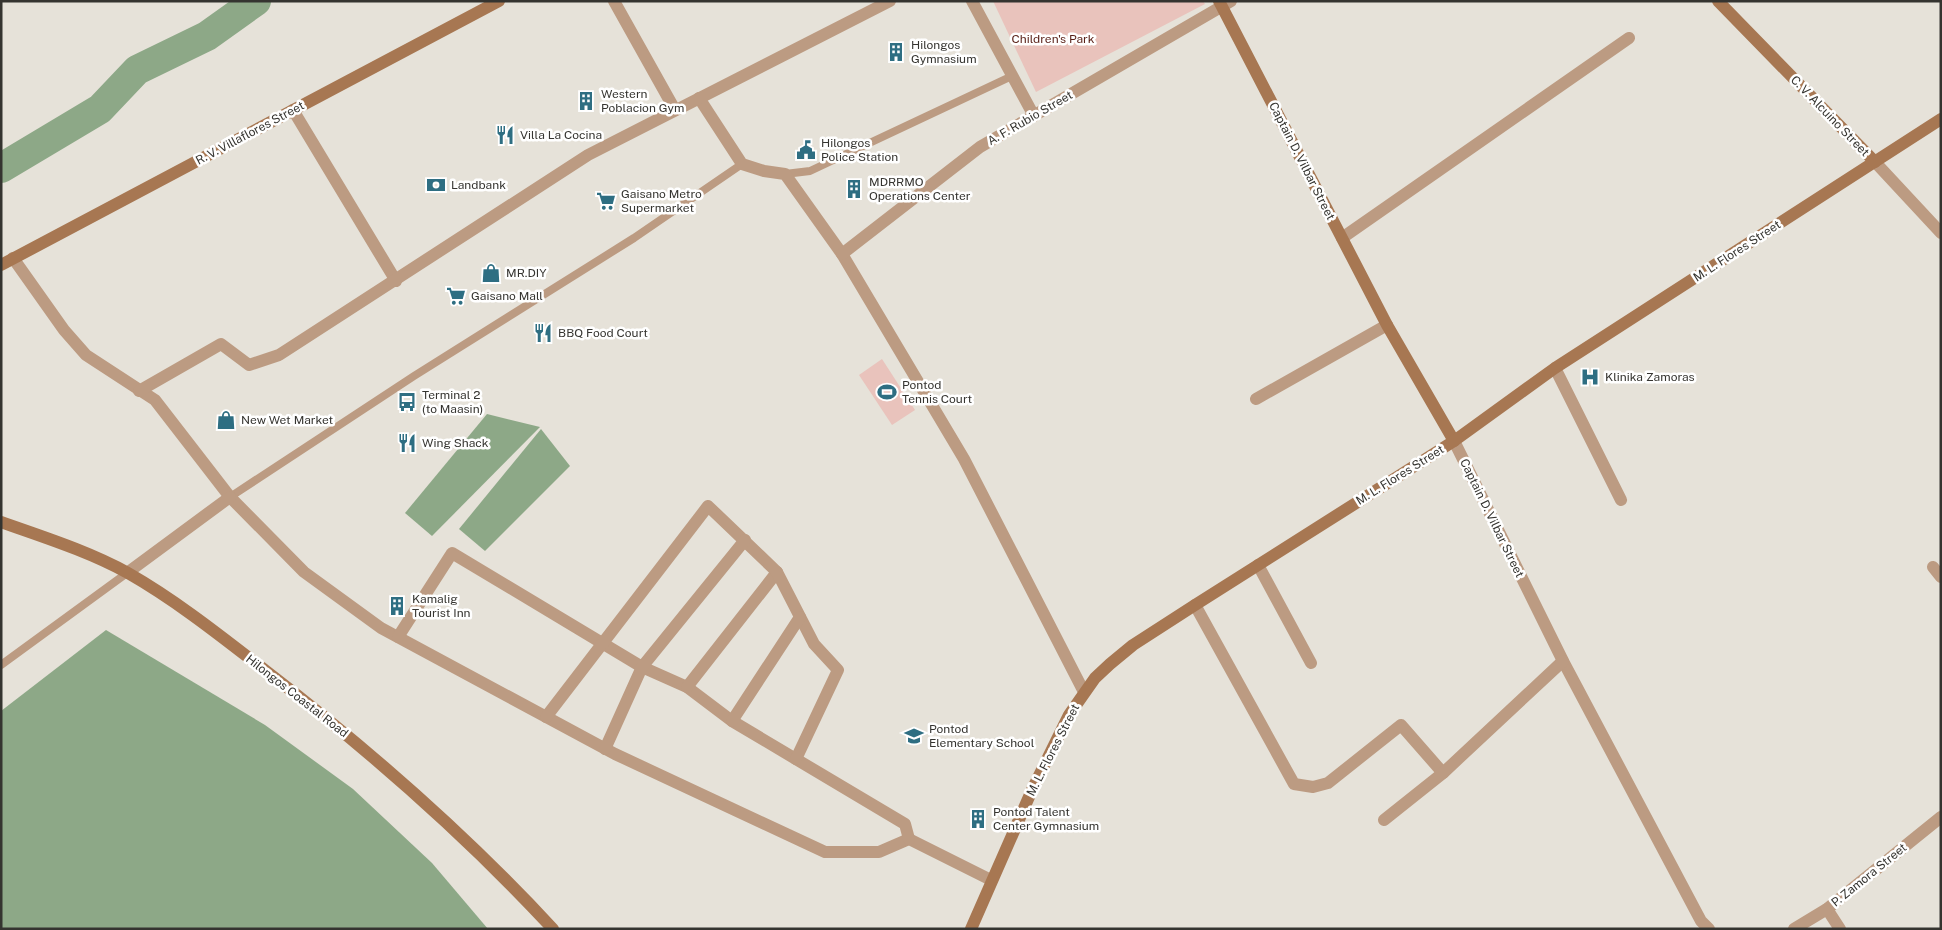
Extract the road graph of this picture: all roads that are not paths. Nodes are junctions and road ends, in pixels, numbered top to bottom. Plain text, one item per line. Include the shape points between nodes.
1 (499, 1) edge
2 (614, 1) edge
3 (890, 1) edge
4 (972, 1) edge
5 (1718, 1) edge
6 (1224, 3) edge
7 (1629, 38) dead end
8 (1012, 76) junction
9 (699, 98) junction
10 (294, 110) junction
11 (676, 110) junction
12 (1034, 116) junction
13 (1941, 119) edge
14 (1875, 162) junction
15 (742, 164) junction
16 (784, 174) junction
17 (1941, 233) edge
18 (1342, 238) junction
19 (842, 254) junction
20 (7, 262) edge
21 (396, 281) junction
22 (1387, 325) junction
23 (1555, 368) junction
24 (139, 391) junction
25 (1256, 398) dead end
26 (1454, 441) junction
27 (230, 497) junction
28 (1621, 500) dead end
29 (1, 522) edge
30 (745, 540) junction
31 (1258, 565) junction
32 (778, 572) junction
33 (127, 573) junction
34 (1195, 605) junction
35 (800, 617) junction
36 (398, 637) junction
37 (604, 644) junction
38 (1563, 660) junction
39 (1311, 663) dead end
40 (1, 665) edge
41 (642, 667) junction
42 (687, 687) junction
43 (1084, 692) junction
44 (546, 717) junction
45 (732, 721) junction
46 (604, 749) junction
47 (796, 759) junction
48 (1443, 773) junction
49 (1941, 816) edge
50 (1384, 820) dead end
51 (909, 839) junction
52 (991, 880) junction
53 (1827, 908) junction
54 (553, 929) edge
55 (971, 929) edge
56 (1709, 929) edge
57 (1794, 929) edge
58 (1840, 929) edge

1 - 10 street, R. V. Villaflores Street
2 - 11 street
3 - 9 street
4 - 8 street
5 - 14 street, C. V. Alcuino Street
6 - 12 street, A. F. Rubio Street
6 - 18 street, Captain D. Vilbar Street
7 - 18 street
8 - 12 street
8 - 16 lane via 810,171
9 - 11 street
9 - 15 street
10 - 20 street, R. V. Villaflores Street
10 - 21 street
11 - 21 street via 588,155
12 - 19 street, A. F. Rubio Street via 980,147
13 - 14 street, M. L. Flores Street
14 - 17 street, C. V. Alcuino Street
14 - 23 street, M. L. Flores Street
15 - 16 street
15 - 27 lane via 634,238 414,376
16 - 19 street
18 - 22 street, Captain D. Vilbar Street
19 - 43 street via 964,459
20 - 24 street via 86,355
21 - 24 street via 279,355 249,365 221,344
22 - 25 street
22 - 26 street, Captain D. Vilbar Street
23 - 26 street, M. L. Flores Street
23 - 28 street
24 - 27 street via 155,400
26 - 31 street, M. L. Flores Street
26 - 38 street, Captain D. Vilbar Street
27 - 33 street
27 - 36 street via 304,572
29 - 33 street, Hilongos Coastal Road
30 - 32 street
30 - 37 street via 708,506
30 - 41 street
31 - 34 street, M. L. Flores Street
31 - 39 street
32 - 35 street
32 - 42 street
33 - 40 lane
33 - 54 street, Hilongos Coastal Road via 200,620 308,703 399,779 463,836
34 - 43 street, M. L. Flores Street via 1133,645
34 - 48 street via 1294,784 1313,787 1328,783 1401,724
35 - 45 street
35 - 47 street via 814,644 838,670
36 - 37 street via 452,553
36 - 44 street
37 - 41 street
37 - 44 street
38 - 48 street
38 - 56 street, Captain D. Vilbar Street via 1701,921
41 - 42 street
41 - 46 street
42 - 45 street
43 - 52 street, M. L. Flores Street via 1062,729
44 - 46 street
45 - 47 street
46 - 51 street via 825,852 879,852
47 - 51 street via 905,824
48 - 50 street
49 - 53 street, P. Zamora Street
51 - 52 street
52 - 55 street, M. L. Flores Street
53 - 57 street, P. Zamora Street
53 - 58 street

